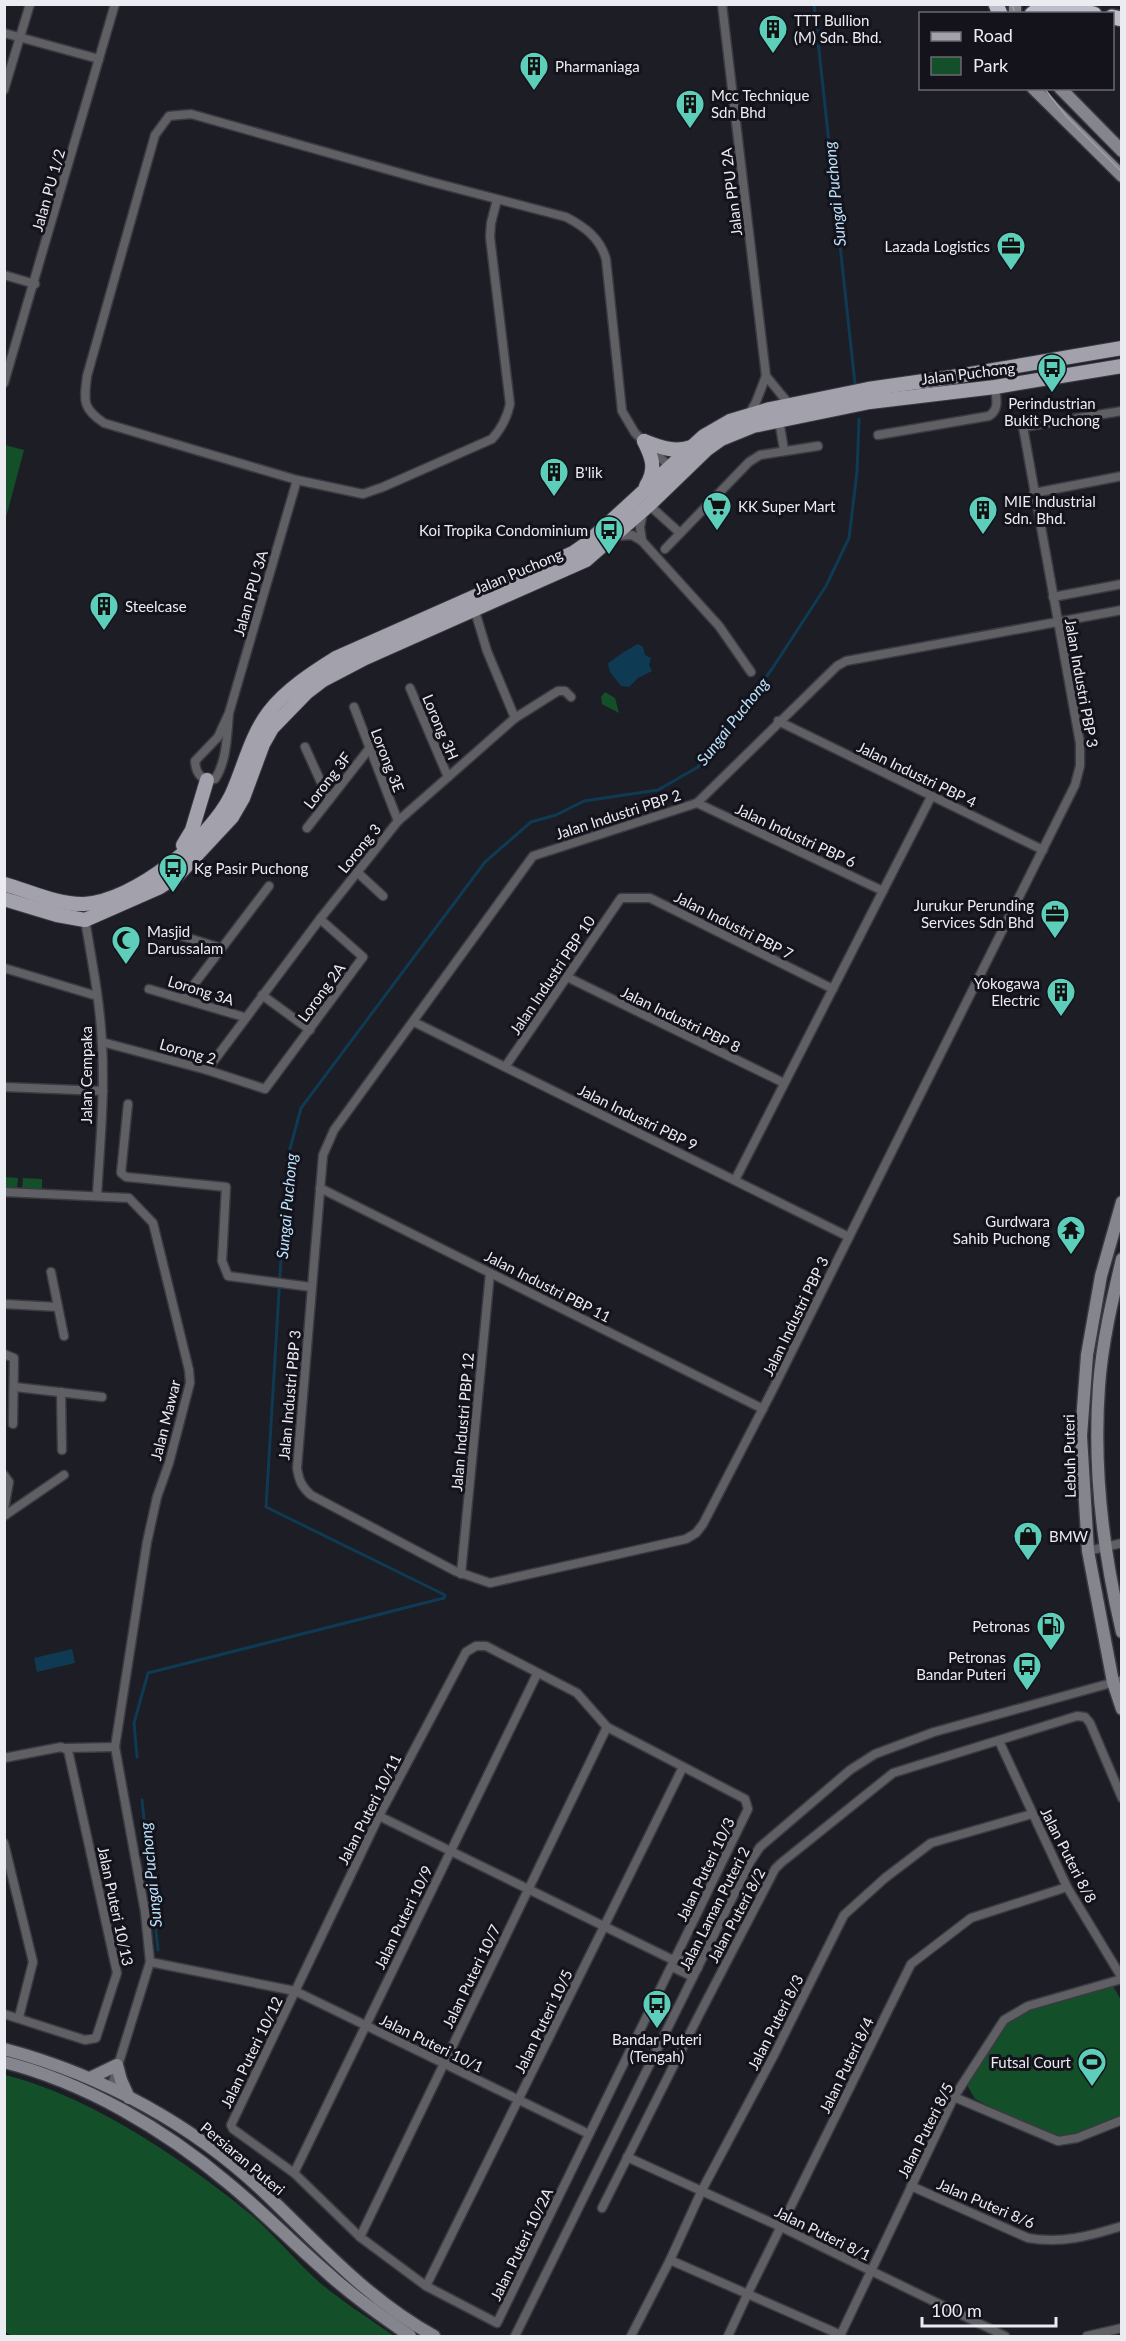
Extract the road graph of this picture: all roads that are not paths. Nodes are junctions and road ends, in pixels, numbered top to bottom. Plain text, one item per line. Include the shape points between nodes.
1 (30, 4) edge
2 (115, 4) edge
3 (722, 4) edge
4 (1054, 6) edge
5 (1035, 12) edge
6 (1084, 12) edge
7 (4, 33) edge
8 (20, 37) junction
9 (99, 59) junction
10 (4, 90) edge
11 (1035, 90) edge
12 (1062, 90) edge
13 (1122, 151) edge
14 (1122, 176) edge
15 (497, 200) junction
16 (4, 275) edge
17 (35, 284) junction
18 (1122, 348) edge
19 (1122, 366) edge
20 (766, 376) junction
21 (4, 383) edge
22 (995, 387) junction
23 (869, 395) junction
24 (839, 401) junction
25 (789, 405) junction
26 (1122, 411) edge
27 (749, 414) junction
28 (779, 420) junction
29 (878, 435) dead end
30 (644, 441) junction
31 (818, 446) dead end
32 (691, 447) junction
33 (784, 450) junction
34 (674, 472) junction
35 (1122, 476) edge
36 (297, 480) junction
37 (1034, 493) junction
38 (643, 505) junction
39 (680, 533) junction
40 (615, 536) junction
41 (642, 541) junction
42 (665, 549) dead end
43 (1122, 584) edge
44 (1053, 597) junction
45 (474, 608) junction
46 (1122, 609) edge
47 (1058, 620) junction
48 (751, 672) dead end
49 (410, 688) dead end
50 (571, 697) dead end
51 (354, 707) dead end
52 (229, 713) junction
53 (514, 718) junction
54 (778, 721) junction
55 (305, 747) dead end
56 (369, 749) junction
57 (448, 777) junction
58 (207, 780) junction
59 (931, 797) junction
60 (329, 800) junction
61 (697, 803) junction
62 (398, 821) junction
63 (307, 828) dead end
64 (1043, 850) junction
65 (163, 870) junction
66 (357, 872) junction
67 (4, 884) edge
68 (268, 886) dead end
69 (883, 891) junction
70 (383, 896) dead end
71 (621, 898) joint
72 (4, 899) edge
73 (320, 919) junction
74 (84, 920) junction
75 (170, 932) dead end
76 (221, 948) junction
77 (4, 968) edge
78 (567, 977) junction
79 (149, 989) dead end
80 (833, 989) junction
81 (262, 995) junction
82 (97, 996) junction
83 (183, 999) junction
84 (244, 1017) junction
85 (414, 1022) junction
86 (310, 1029) junction
87 (102, 1042) junction
88 (505, 1067) junction
89 (207, 1070) junction
90 (784, 1083) junction
91 (4, 1087) edge
92 (265, 1089) joint
93 (103, 1091) junction
94 (128, 1104) dead end
95 (735, 1180) junction
96 (320, 1188) junction
97 (4, 1192) edge
98 (96, 1195) junction
99 (1122, 1202) edge
100 (849, 1237) junction
101 (1122, 1259) edge
102 (51, 1272) dead end
103 (489, 1273) junction
104 (311, 1287) junction
105 (4, 1304) edge
106 (58, 1307) junction
107 (64, 1336) dead end
108 (4, 1354) edge
109 (15, 1387) junction
110 (61, 1392) junction
111 (102, 1397) dead end
112 (763, 1409) junction
113 (13, 1424) dead end
114 (62, 1450) dead end
115 (4, 1475) edge
116 (64, 1475) dead end
117 (4, 1509) edge
118 (4, 1516) edge
119 (1122, 1544) edge
120 (1106, 1547) junction
121 (1088, 1551) junction
122 (461, 1574) junction
123 (1122, 1632) edge
124 (476, 1646) joint
125 (537, 1674) junction
126 (1117, 1681) edge
127 (1122, 1709) edge
128 (607, 1727) junction
129 (999, 1741) junction
130 (115, 1747) junction
131 (68, 1751) junction
132 (4, 1758) edge
133 (683, 1767) junction
134 (1122, 1798) edge
135 (1032, 1814) junction
136 (380, 1816) junction
137 (4, 1843) edge
138 (451, 1851) junction
139 (1067, 1887) junction
140 (529, 1889) junction
141 (604, 1927) junction
142 (150, 1962) junction
143 (673, 1962) junction
144 (698, 1968) junction
145 (693, 1977) junction
146 (1122, 1978) edge
147 (295, 1991) junction
148 (4, 2014) edge
149 (19, 2017) junction
150 (365, 2025) junction
151 (4, 2049) edge
152 (4, 2062) edge
153 (444, 2063) junction
154 (117, 2065) junction
155 (90, 2078) junction
156 (111, 2088) junction
157 (88, 2093) junction
158 (954, 2097) junction
159 (129, 2098) junction
160 (518, 2100) junction
161 (133, 2117) junction
162 (1122, 2120) edge
163 (231, 2125) joint
164 (589, 2134) junction
165 (627, 2157) junction
166 (294, 2173) junction
167 (911, 2186) junction
168 (702, 2190) junction
169 (602, 2208) dead end
170 (1122, 2226) edge
171 (781, 2227) junction
172 (360, 2237) junction
173 (670, 2260) junction
174 (871, 2272) junction
175 (426, 2286) junction
176 (748, 2293) junction
177 (1122, 2328) edge
178 (841, 2336) edge
179 (410, 2337) edge
180 (434, 2337) edge
181 (515, 2337) edge
182 (631, 2337) edge
183 (728, 2337) edge
184 (1005, 2337) edge
185 (1086, 2337) edge

1 - 8 street
2 - 9 street, Jalan PU 1/2
3 - 20 street, Jalan PPU 2A
4 - 5 highway
4 - 6 highway
7 - 8 street
8 - 9 street
8 - 10 street
9 - 17 street, Jalan PU 1/2
11 - 14 main road
12 - 13 main road
15 - 30 street via 566,217 590,232 603,248 622,411
15 - 36 street via 490,237 510,404 500,430 492,439 363,494
15 - 36 street via 209,117 169,116 159,127 87,376 86,406 104,423
16 - 17 street
17 - 21 street, Jalan PU 1/2
18 - 23 main road, Jalan Puchong
19 - 22 main road, Jalan Puchong
20 - 25 street
20 - 27 street
22 - 23 main road, Jalan Puchong
22 - 29 street via 997,406 989,416
23 - 24 main road, Jalan Puchong
24 - 25 main road, Jalan Puchong
24 - 28 main road, Jalan Puchong
25 - 27 main road, Jalan Puchong
26 - 37 street, Jalan Industri PBP 3 via 1023,427
27 - 32 main road, Jalan Puchong via 714,429
28 - 33 street
28 - 34 main road, Jalan Puchong via 720,439
30 - 32 main road via 672,450
30 - 34 street
30 - 38 main road via 653,459 653,470
31 - 33 street
32 - 34 main road, Jalan Puchong
33 - 39 street via 760,455 750,462
34 - 38 main road, Jalan Puchong
35 - 37 street
36 - 52 street, Jalan PPU 3A
37 - 44 street, Jalan Industri PBP 3
38 - 39 street
38 - 40 main road, Jalan Puchong
38 - 41 street
38 - 65 main road, Jalan Puchong via 573,553 336,658 301,681 261,723 231,796 219,815
39 - 42 street
40 - 41 street via 632,535
40 - 45 main road, Jalan Puchong via 586,560
41 - 48 street via 719,626
43 - 44 street
44 - 47 street, Jalan Industri PBP 3
45 - 53 street
45 - 74 main road, Jalan Puchong via 345,668 306,693 272,728 232,817 178,875 160,887
46 - 47 street, Jalan Industri PBP 2
47 - 54 street, Jalan Industri PBP 2 via 846,662
47 - 64 street, Jalan Industri PBP 3 via 1081,753 1075,785
49 - 57 street, Lorong 3H
50 - 53 street, Lorong 3 via 558,691
51 - 56 street, Lorong 3E
52 - 58 street, Jalan PPU 3A via 218,773 215,779
52 - 58 street, Jalan PPU 3A via 218,737 195,761 200,777
53 - 57 street, Lorong 3
54 - 59 street, Jalan Industri PBP 4
54 - 61 street, Jalan Industri PBP 2
55 - 60 street
56 - 60 street, Lorong 3F
56 - 62 street, Lorong 3E
57 - 62 street, Lorong 3
58 - 65 main road via 192,830
59 - 64 street, Jalan Industri PBP 4
59 - 69 street
60 - 63 street, Lorong 3F
61 - 69 street, Jalan Industri PBP 6
61 - 85 street, Jalan Industri PBP 2 via 533,856
62 - 66 street, Lorong 3
64 - 100 street, Jalan Industri PBP 3
65 - 67 main road, Jalan Puchong via 124,893 85,904
66 - 70 street
66 - 73 street, Lorong 3
68 - 76 street
69 - 80 street
71 - 78 street, Jalan Industri PBP 10
71 - 80 street, Jalan Industri PBP 7 via 650,898
72 - 74 main road
73 - 81 street, Lorong 3
73 - 86 street, Lorong 2A via 363,957
74 - 82 street, Jalan Cempaka
75 - 76 street
76 - 83 street
77 - 82 street
78 - 88 street, Jalan Industri PBP 10
78 - 90 street, Jalan Industri PBP 8
79 - 83 street, Lorong 3A
80 - 90 street
81 - 84 street, Lorong 3
81 - 86 street
82 - 87 street, Jalan Cempaka
83 - 84 street, Lorong 3A
84 - 89 street, Lorong 3
85 - 88 street, Jalan Industri PBP 9
85 - 96 street, Jalan Industri PBP 2 via 334,1130 323,1155
86 - 92 street, Lorong 2A
87 - 89 street, Lorong 2
87 - 93 street, Jalan Cempaka
88 - 95 street, Jalan Industri PBP 9
89 - 92 street, Lorong 2
90 - 95 street
91 - 93 street
93 - 98 street, Jalan Cempaka
94 - 104 street via 121,1173 126,1177 226,1187 222,1261 228,1276
95 - 100 street, Jalan Industri PBP 9
96 - 103 street, Jalan Industri PBP 11
96 - 104 street, Jalan Industri PBP 3
97 - 98 street, Jalan Mawar
98 - 130 street, Jalan Mawar via 129,1198 153,1223 190,1383 147,1542
99 - 121 main road, Lebuh Puteri via 1101,1276 1087,1355 1081,1436
100 - 112 street, Jalan Industri PBP 3
101 - 120 main road, Lebuh Puteri via 1099,1385 1097,1444
102 - 106 street
103 - 112 street, Jalan Industri PBP 11
103 - 122 street, Jalan Industri PBP 12
104 - 122 street, Jalan Industri PBP 3 via 298,1480 311,1495
105 - 106 street
106 - 107 street
108 - 109 street via 14,1358
109 - 110 street
109 - 113 street
110 - 111 street
110 - 114 street
112 - 122 street, Jalan Industri PBP 3 via 710,1513 696,1533 686,1539 505,1581 490,1583
115 - 117 street via 9,1482
116 - 118 street
119 - 120 street
120 - 121 street
120 - 123 main road, Lebuh Puteri
121 - 126 main road, Lebuh Puteri
124 - 125 street, Jalan Puteri 10/3 via 486,1646
124 - 136 street, Jalan Puteri 10/11 via 466,1652
125 - 128 street, Jalan Puteri 10/3 via 577,1693
125 - 138 street, Jalan Puteri 10/9
126 - 127 main road, Lebuh Puteri
126 - 144 street, Jalan Laman Puteri 2 via 934,1732 875,1754 850,1770 760,1847
128 - 133 street, Jalan Puteri 10/3
128 - 140 street, Jalan Puteri 10/7
129 - 134 street, Jalan Puteri 8/2 via 1077,1716 1085,1717
129 - 135 street, Jalan Puteri 8/8
129 - 165 street, Jalan Puteri 8/2 via 893,1773 775,1869
130 - 131 street
130 - 142 street, Jalan Mawar via 145,1912
131 - 132 street via 61,1747
131 - 149 street, Jalan Puteri 10/13 via 117,1973 96,2038 85,2040
133 - 141 street, Jalan Puteri 10/5
133 - 143 street, Jalan Puteri 10/3 via 745,1799 748,1809
135 - 139 street, Jalan Puteri 8/8
135 - 168 street, Jalan Puteri 8/3 via 931,1843 844,1914
136 - 138 street
136 - 147 street, Jalan Puteri 10/11
137 - 149 street via 33,1962
138 - 140 street
138 - 150 street, Jalan Puteri 10/9
139 - 146 street, Jalan Puteri 8/8
139 - 171 street, Jalan Puteri 8/4 via 971,1918 911,1964
140 - 141 street
140 - 153 street, Jalan Puteri 10/7
141 - 143 street
141 - 160 street, Jalan Puteri 10/5
142 - 147 street, Jalan Puteri 10/1
142 - 154 street
143 - 144 street
143 - 145 street
143 - 164 street, Jalan Puteri 10/3
144 - 145 street, Jalan Laman Puteri 2
145 - 181 street, Jalan Laman Puteri 2
146 - 158 street, Jalan Puteri 8/5 via 1028,2006 1004,2020
147 - 150 street, Jalan Puteri 10/1
147 - 163 street, Jalan Puteri 10/12
148 - 149 street, Jalan Puteri 10/13
150 - 153 street, Jalan Puteri 10/1
150 - 166 street, Jalan Puteri 10/9
151 - 155 main road, Persiaran Puteri
152 - 157 main road, Persiaran Puteri
153 - 160 street, Jalan Puteri 10/1
153 - 172 street, Jalan Puteri 10/7
154 - 155 main road
154 - 156 street
154 - 159 main road
155 - 156 main road, Persiaran Puteri
156 - 157 main road
156 - 159 main road, Persiaran Puteri
156 - 161 main road
157 - 161 main road, Persiaran Puteri
158 - 162 street via 1058,2141 1077,2138
158 - 167 street, Jalan Puteri 8/5
159 - 180 main road, Persiaran Puteri via 213,2148 362,2285
160 - 164 street, Jalan Puteri 10/1
160 - 175 street, Jalan Puteri 10/5
161 - 179 main road, Persiaran Puteri via 207,2165 324,2270
163 - 166 street, Jalan Puteri 10/2A
164 - 175 street, Jalan Puteri 10/2A via 497,2323
165 - 168 street, Jalan Puteri 8/1
165 - 169 street, Jalan Puteri 8/2
166 - 172 street, Jalan Puteri 10/2A
167 - 170 street, Jalan Puteri 8/6 via 1028,2238 1068,2240
167 - 174 street, Jalan Puteri 8/5
168 - 171 street, Jalan Puteri 8/1
168 - 173 street, Jalan Puteri 8/3
171 - 174 street, Jalan Puteri 8/1
171 - 176 street, Jalan Puteri 8/4
172 - 175 street, Jalan Puteri 10/2A
173 - 176 street
173 - 182 street, Jalan Puteri 8/3
174 - 178 street, Jalan Puteri 8/5
174 - 184 street, Jalan Puteri 8/1
176 - 178 street
176 - 183 street, Jalan Puteri 8/4
177 - 185 street

